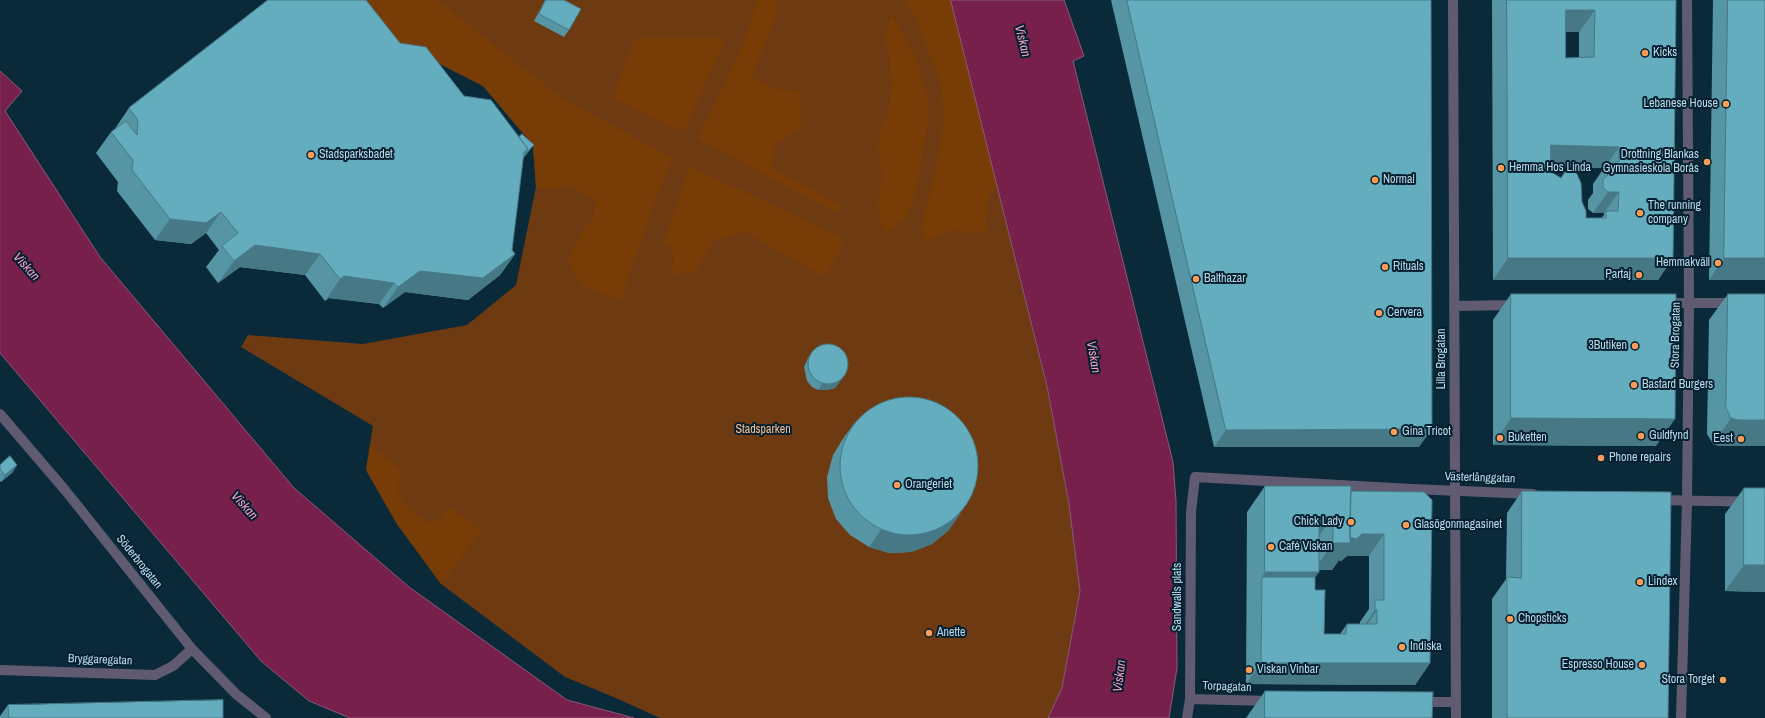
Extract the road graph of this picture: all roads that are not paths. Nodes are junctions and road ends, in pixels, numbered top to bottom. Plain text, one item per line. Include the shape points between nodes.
1 (1453, 0) edge
2 (1687, 0) edge
3 (1690, 302) junction
4 (1650, 303) edge
5 (1742, 304) edge
6 (1525, 305) edge
7 (1454, 306) junction
8 (0, 414) edge
9 (1195, 477) joint
10 (1455, 490) junction
11 (1543, 494) edge
12 (1647, 499) edge
13 (1687, 501) junction
14 (1765, 502) edge
15 (192, 649) junction
16 (0, 670) edge
17 (1190, 698) junction
18 (1280, 701) edge
19 (1408, 702) edge
20 (1456, 702) junction
21 (266, 718) edge
22 (1187, 718) edge
23 (1456, 718) edge
24 (1681, 718) edge

1 - 7 street, Lilla Brogatan
2 - 3 street, Stora Brogatan
3 - 4 street
3 - 5 street
3 - 13 street, Stora Brogatan
6 - 7 street
7 - 10 street, Lilla Brogatan
8 - 15 street, Söderbrogatan via 65,490
9 - 10 street, Västerlånggatan
9 - 17 street, Sandwalls plats via 1191,512
10 - 11 street, Västerlånggatan
10 - 20 street, Lilla Brogatan
12 - 13 street
13 - 14 street
13 - 24 street, Stora Brogatan
15 - 16 street, Bryggaregatan via 173,666 154,674
15 - 21 street, Söderbrogatan via 236,694
17 - 18 street, Torpagatan
17 - 22 street, Sandwalls plats
19 - 20 street
20 - 23 street, Lilla Brogatan

